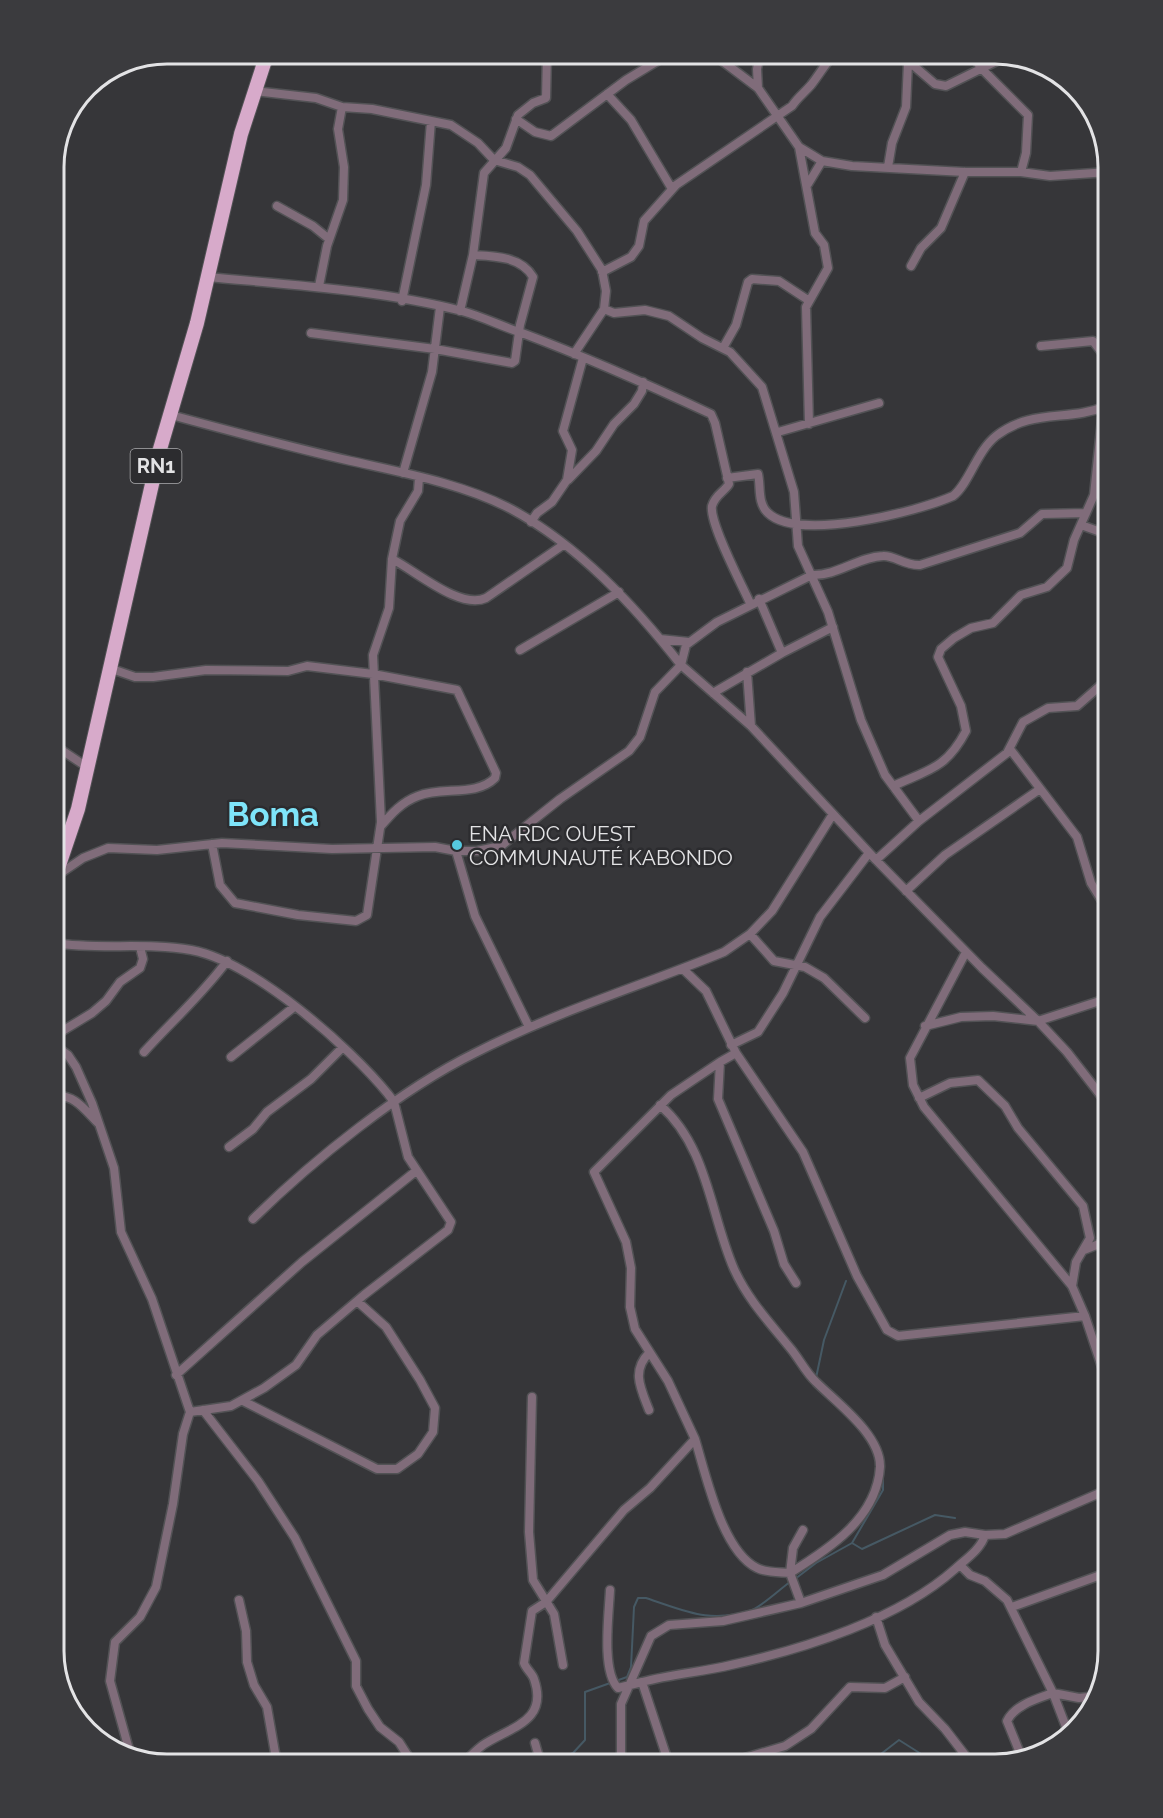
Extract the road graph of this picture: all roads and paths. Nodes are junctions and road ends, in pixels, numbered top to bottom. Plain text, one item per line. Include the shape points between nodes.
1 (263, 64) edge
2 (547, 64) edge
3 (653, 65) edge
4 (727, 65) edge
5 (758, 65) edge
6 (824, 65) edge
7 (908, 65) edge
8 (911, 65) edge
9 (979, 65) edge
10 (991, 65) edge
11 (982, 70) junction
12 (758, 88) junction
13 (254, 91) junction
14 (607, 94) junction
15 (342, 107) junction
16 (777, 114) junction
17 (516, 119) junction
18 (431, 121) junction
19 (799, 147) junction
20 (494, 160) junction
21 (822, 160) junction
22 (888, 167) junction
23 (965, 172) junction
24 (1021, 172) junction
25 (1099, 173) edge
26 (808, 184) junction
27 (672, 189) junction
28 (277, 206) dead end
29 (329, 239) junction
30 (473, 255) junction
31 (911, 267) dead end
32 (602, 272) junction
33 (208, 277) junction
34 (319, 286) junction
35 (808, 300) junction
36 (402, 301) junction
37 (440, 307) junction
38 (604, 309) junction
39 (460, 310) junction
40 (519, 332) junction
41 (311, 333) dead end
42 (1041, 346) dead end
43 (723, 348) junction
44 (435, 349) junction
45 (1099, 349) edge
46 (578, 356) junction
47 (643, 382) junction
48 (879, 403) dead end
49 (1099, 406) edge
50 (171, 415) junction
51 (809, 424) junction
52 (778, 432) junction
53 (1099, 457) edge
54 (403, 473) junction
55 (419, 478) junction
56 (728, 478) junction
57 (567, 480) junction
58 (1086, 513) junction
59 (531, 522) junction
60 (1081, 525) junction
61 (796, 526) junction
62 (1099, 531) edge
63 (563, 545) junction
64 (392, 560) junction
65 (812, 575) junction
66 (619, 592) junction
67 (755, 601) junction
68 (833, 627) junction
69 (660, 639) junction
70 (689, 642) junction
71 (520, 650) dead end
72 (782, 653) junction
73 (681, 665) junction
74 (109, 668) junction
75 (747, 672) junction
76 (372, 674) junction
77 (1099, 687) edge
78 (713, 693) junction
79 (751, 726) junction
80 (1010, 749) junction
81 (65, 752) edge
82 (87, 766) junction
83 (893, 786) junction
84 (1040, 789) junction
85 (833, 814) junction
86 (918, 821) junction
87 (381, 826) junction
88 (212, 844) junction
89 (66, 848) junction
90 (376, 848) junction
91 (456, 851) junction
92 (65, 852) edge
93 (869, 853) junction
94 (83, 858) junction
95 (876, 860) junction
96 (65, 872) edge
97 (906, 891) junction
98 (1099, 896) edge
99 (750, 934) junction
100 (64, 944) edge
101 (140, 947) junction
102 (966, 951) junction
103 (227, 962) junction
104 (797, 965) junction
105 (683, 969) junction
106 (1099, 1001) edge
107 (294, 1007) junction
108 (865, 1018) dead end
109 (1038, 1022) junction
110 (925, 1026) junction
111 (529, 1027) junction
112 (64, 1030) edge
113 (342, 1048) junction
114 (734, 1049) junction
115 (64, 1052) edge
116 (144, 1052) dead end
117 (231, 1057) dead end
118 (720, 1062) junction
119 (1099, 1093) edge
120 (64, 1097) edge
121 (919, 1098) junction
122 (394, 1102) junction
123 (660, 1105) junction
124 (98, 1123) junction
125 (229, 1147) dead end
126 (416, 1171) junction
127 (253, 1219) dead end
128 (1099, 1244) edge
129 (1084, 1250) junction
130 (796, 1283) dead end
131 (1072, 1286) junction
132 (357, 1301) junction
133 (1085, 1316) junction
134 (649, 1353) junction
135 (1099, 1358) edge
136 (176, 1375) junction
137 (532, 1397) dead end
138 (243, 1401) junction
139 (204, 1410) junction
140 (649, 1410) dead end
141 (190, 1412) junction
142 (695, 1439) junction
143 (1099, 1493) edge
144 (803, 1530) dead end
145 (985, 1535) junction
146 (960, 1564) junction
147 (1099, 1576) edge
148 (791, 1578) junction
149 (610, 1590) dead end
150 (239, 1600) dead end
151 (546, 1602) junction
152 (801, 1603) junction
153 (1012, 1607) junction
154 (876, 1617) junction
155 (563, 1665) dead end
156 (905, 1677) junction
157 (642, 1682) junction
158 (628, 1686) junction
159 (1053, 1693) junction
160 (1088, 1697) edge
161 (1065, 1725) edge
162 (536, 1743) dead end
163 (128, 1745) edge
164 (1019, 1751) edge
165 (275, 1753) edge
166 (406, 1753) edge
167 (474, 1753) edge
168 (539, 1753) edge
169 (621, 1754) edge
170 (666, 1754) edge
171 (759, 1754) edge
172 (964, 1754) edge

1 - 13 highway, RN1
2 - 17 street via 546,98 529,106
3 - 14 street
4 - 12 street
5 - 12 street
6 - 16 street via 792,106
7 - 22 street via 906,107 892,143
8 - 11 street via 941,86
9 - 11 street
10 - 11 street
11 - 24 street via 1028,115
12 - 16 street
13 - 15 street via 316,98
13 - 33 highway, RN1
14 - 17 street via 551,136 535,132
14 - 27 street via 631,120
15 - 18 street
15 - 29 street via 338,129 344,200
16 - 19 street
16 - 27 street
17 - 20 street via 510,141
18 - 20 street via 458,128
18 - 36 street via 426,185
19 - 21 street
19 - 26 street
20 - 30 street via 482,179
20 - 32 street via 518,167 538,183 577,231
21 - 22 street
21 - 26 street
22 - 23 street
23 - 24 street
23 - 31 street via 941,228 921,248
24 - 25 street via 1050,176
26 - 35 street via 815,233 824,245 828,268
27 - 32 street via 644,221 639,246 631,257
28 - 29 street
29 - 34 street
30 - 39 street
30 - 40 street via 506,259 532,273
32 - 38 street
33 - 34 street
33 - 50 highway, RN1
34 - 36 street
35 - 43 street via 779,281 752,279 736,325
35 - 51 street
36 - 37 street
37 - 39 street
37 - 44 street
38 - 43 street via 614,313 661,312
38 - 46 street
39 - 40 street
40 - 44 street via 512,363
40 - 46 street
41 - 44 street
42 - 45 street via 1093,341
43 - 52 street via 762,387
44 - 54 street
46 - 47 street
46 - 57 street via 563,431 572,450
47 - 56 street via 711,414
47 - 57 street via 634,404
48 - 51 street
49 - 61 street via 1088,413 1051,414 1012,425 993,438 971,466 959,492 948,498 852,523
50 - 54 street
50 - 74 highway, RN1
51 - 52 street
52 - 61 street via 794,492
53 - 58 street via 1097,483
54 - 55 street
55 - 59 street via 489,498
55 - 64 street via 418,491 400,521
56 - 61 street via 758,474 766,512
56 - 67 street via 728,485 715,498 712,512 723,543
57 - 59 street
58 - 60 street
58 - 65 street via 1042,514 1020,533 920,565 907,565 882,555 823,575
59 - 63 street
60 - 62 street
60 - 83 street via 1069,564 1051,585 1020,595 993,623 968,629 941,649 938,657 961,706 966,731 937,768
61 - 65 street via 798,546
63 - 64 street via 486,598 474,602 442,589
63 - 66 street
64 - 76 street via 389,608 373,655
65 - 67 street
65 - 68 street
66 - 69 street
66 - 71 street
67 - 70 street
67 - 72 street
68 - 72 street
68 - 83 street via 861,720 877,760
69 - 70 street
69 - 73 street
70 - 73 street
72 - 75 street
73 - 78 street
73 - 91 street via 655,692 640,737 629,751 501,846
74 - 76 street via 135,677 206,670 288,671 307,666
74 - 82 highway, RN1
75 - 78 street
75 - 79 street
76 - 87 street
76 - 87 street via 457,690 496,773 493,780 480,787 417,796 395,809
77 - 80 street via 1077,706 1048,708 1023,722
78 - 79 street
79 - 85 street
80 - 84 street
80 - 86 street
81 - 82 street
82 - 89 highway, RN1
83 - 86 street
84 - 97 street via 945,855
84 - 98 street via 1077,837
85 - 93 street
85 - 99 street via 772,911
86 - 95 street
87 - 90 street
88 - 90 street
88 - 90 street via 220,885 235,903 356,921 367,915
88 - 94 street via 157,850 108,848
89 - 92 highway, RN1
89 - 94 street
90 - 91 street via 435,847
91 - 111 street via 472,909
93 - 95 street
93 - 104 street via 820,917
94 - 96 street
95 - 97 street
97 - 102 street
99 - 104 street via 774,961
99 - 105 street via 724,952
100 - 101 street
101 - 103 street via 190,950
101 - 112 street via 140,968 120,982 92,1013
102 - 109 street
102 - 110 street
103 - 107 street via 272,988
103 - 116 street via 197,999
104 - 108 street via 824,978
104 - 114 street via 758,1032
105 - 111 street
105 - 114 street via 712,1000
106 - 109 street
107 - 113 street
107 - 117 street
109 - 110 street via 961,1017
109 - 119 street
110 - 121 street via 909,1062
111 - 122 street via 445,1068
113 - 122 street
113 - 125 street
114 - 118 street
114 - 133 street via 802,1152 857,1276 887,1330 898,1336
115 - 124 street via 76,1067
118 - 123 street
118 - 130 street via 718,1099 784,1264
120 - 124 street via 75,1101
121 - 129 street via 950,1083 982,1082 1083,1206 1090,1235
121 - 131 street
122 - 126 street via 408,1157
122 - 127 street via 306,1170
123 - 134 street via 598,1167 594,1176 626,1242 634,1325
123 - 148 street via 681,1127 694,1152 725,1247 757,1312 813,1380 871,1437 880,1464 877,1486 865,1510 841,1539
124 - 136 street via 117,1180 121,1232 152,1299
126 - 132 street via 449,1217 451,1226
126 - 136 street via 302,1262
128 - 129 street
129 - 131 street via 1076,1262
131 - 133 street
132 - 138 street via 317,1335 296,1365
132 - 138 street via 386,1327 432,1401 433,1432 418,1454 397,1468 377,1469
133 - 135 street
134 - 140 street via 639,1366 638,1377
134 - 142 street via 668,1381
136 - 141 street
137 - 151 street via 529,1532 533,1580
138 - 139 street
139 - 141 street
139 - 166 street via 295,1538 356,1661 357,1686 368,1709
141 - 163 street via 156,1587 140,1617 115,1642 110,1682
142 - 148 street via 711,1494 737,1551 759,1570
142 - 151 street via 624,1510
143 - 145 street via 1005,1534
144 - 148 street via 793,1548
145 - 146 street
145 - 152 street via 950,1535 883,1575
146 - 153 street via 970,1575 986,1581
146 - 154 street via 930,1589
147 - 153 street
148 - 152 street
149 - 158 street via 608,1626 613,1683 618,1688
150 - 165 street via 247,1662 267,1707
151 - 155 street via 554,1614
151 - 167 street via 529,1615 524,1663 534,1679 537,1701 533,1712 519,1726
152 - 158 street via 723,1621 669,1624 651,1636
153 - 159 street
154 - 156 street via 885,1645
154 - 157 street via 783,1651
156 - 171 street via 885,1688 850,1687 811,1729 785,1746
156 - 172 street via 922,1707
157 - 158 street
157 - 170 street
158 - 169 street via 620,1708
159 - 160 street
159 - 161 street
159 - 164 street via 1032,1700 1007,1719
162 - 168 street

